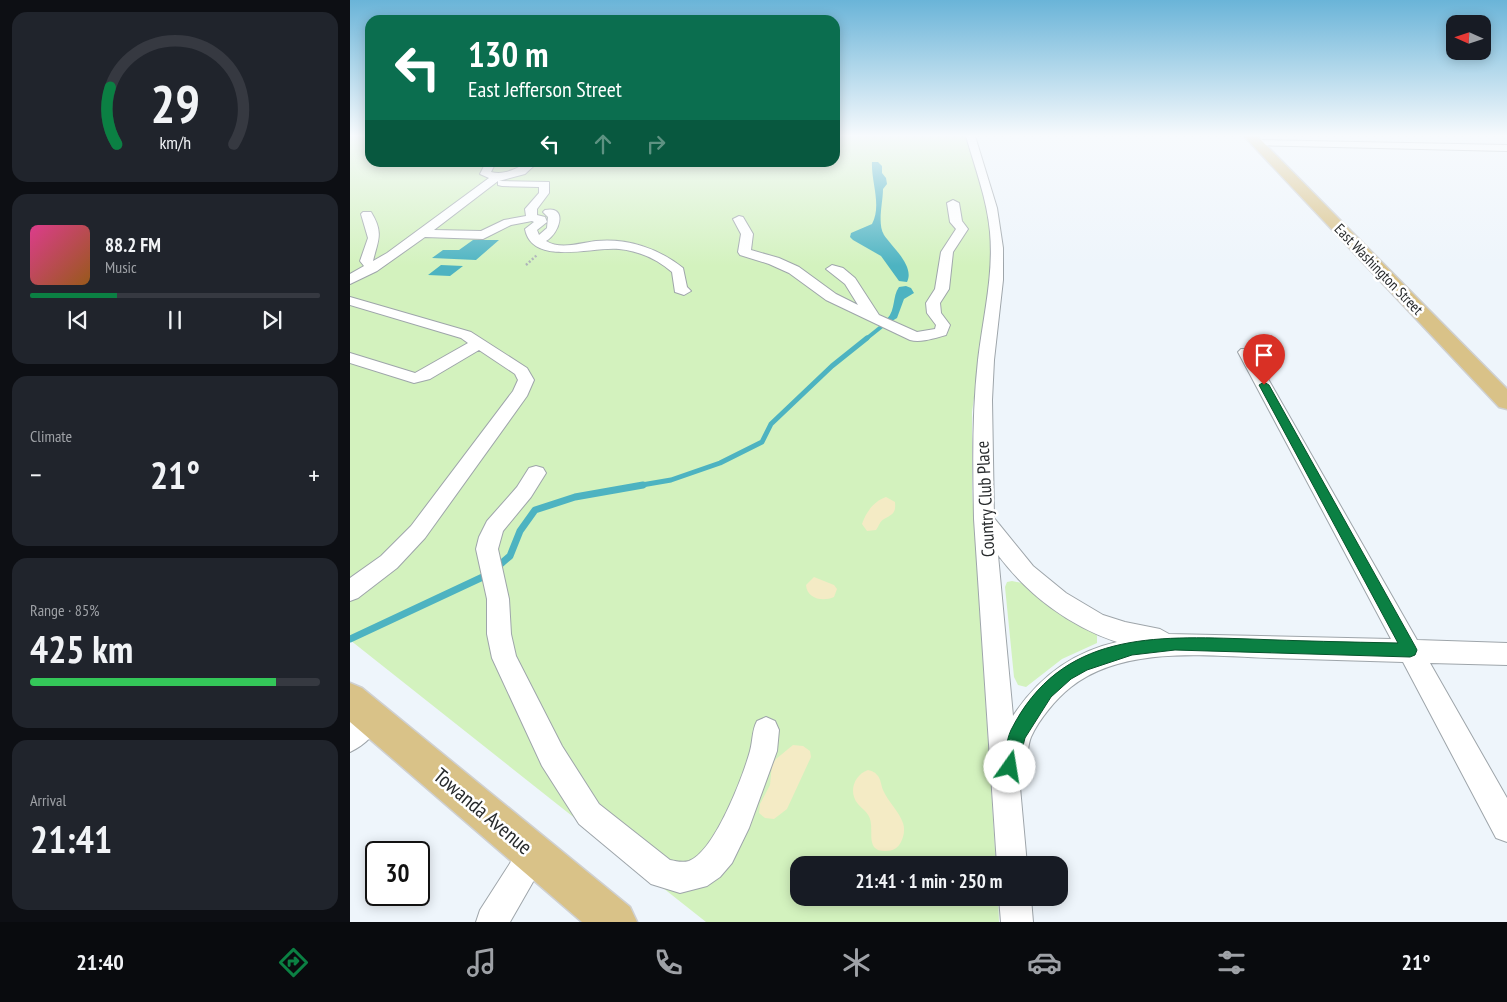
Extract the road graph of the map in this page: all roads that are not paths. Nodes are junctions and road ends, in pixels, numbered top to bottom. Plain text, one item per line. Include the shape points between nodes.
1 (496, 179) edge
2 (984, 179) edge
3 (1292, 179) edge
4 (492, 180) junction
5 (953, 203) dead end
6 (549, 212) dead end
7 (367, 214) dead end
8 (532, 218) junction
9 (739, 219) dead end
10 (421, 233) junction
11 (543, 244) junction
12 (372, 268) junction
13 (832, 269) dead end
14 (350, 280) edge
15 (684, 291) dead end
16 (350, 302) edge
17 (370, 308) junction
18 (350, 318) edge
19 (880, 321) junction
20 (480, 343) junction
21 (1246, 352) dead end
22 (350, 358) edge
23 (1507, 402) edge
24 (536, 473) dead end
25 (984, 519) junction
26 (492, 572) joint
27 (350, 591) edge
28 (1175, 644) junction
29 (1410, 650) junction
30 (1507, 654) edge
31 (357, 718) edge
32 (766, 730) dead end
33 (1006, 783) junction
34 (1507, 827) edge
35 (534, 854) junction
36 (1011, 856) edge
37 (1016, 906) edge
38 (492, 922) edge
39 (615, 922) edge
40 (1017, 922) edge

1 - 4 street
2 - 25 street, Country Club Place via 992,206 998,253 982,416
3 - 23 main road, East Washington Street
4 - 8 street via 545,184 544,193 532,206
4 - 10 street
5 - 19 street via 955,220 962,231 947,252 942,289 934,298 933,307 943,329 937,334 915,337
6 - 11 street via 554,216 554,228
7 - 12 street via 374,239 366,261
8 - 10 street via 508,222 483,235
8 - 11 street via 541,219 531,229
9 - 19 street via 747,234 744,252 794,270 830,297
10 - 12 street
11 - 15 street via 561,249 608,245 646,251 678,271 680,289
12 - 14 street
13 - 19 street via 849,280
16 - 17 street
17 - 18 street
17 - 20 street via 466,335
20 - 22 street via 424,376 414,378
20 - 27 street via 521,370 526,380 521,392 418,532 389,562
21 - 29 street
24 - 26 street via 491,531 487,549
25 - 28 street via 1018,566 1089,620 1115,630
25 - 33 street, Country Club Place
26 - 32 street via 498,599 498,634 504,658 552,756 589,814 662,873 674,879 692,876 707,867 723,849 762,755
28 - 29 street
28 - 33 street via 1132,648 1083,664 1065,674 1046,692 1018,735
29 - 30 street
29 - 34 street
31 - 35 main road, Towanda Avenue
33 - 36 street, Country Club Place
35 - 38 street
35 - 39 main road, Towanda Avenue
37 - 40 street

